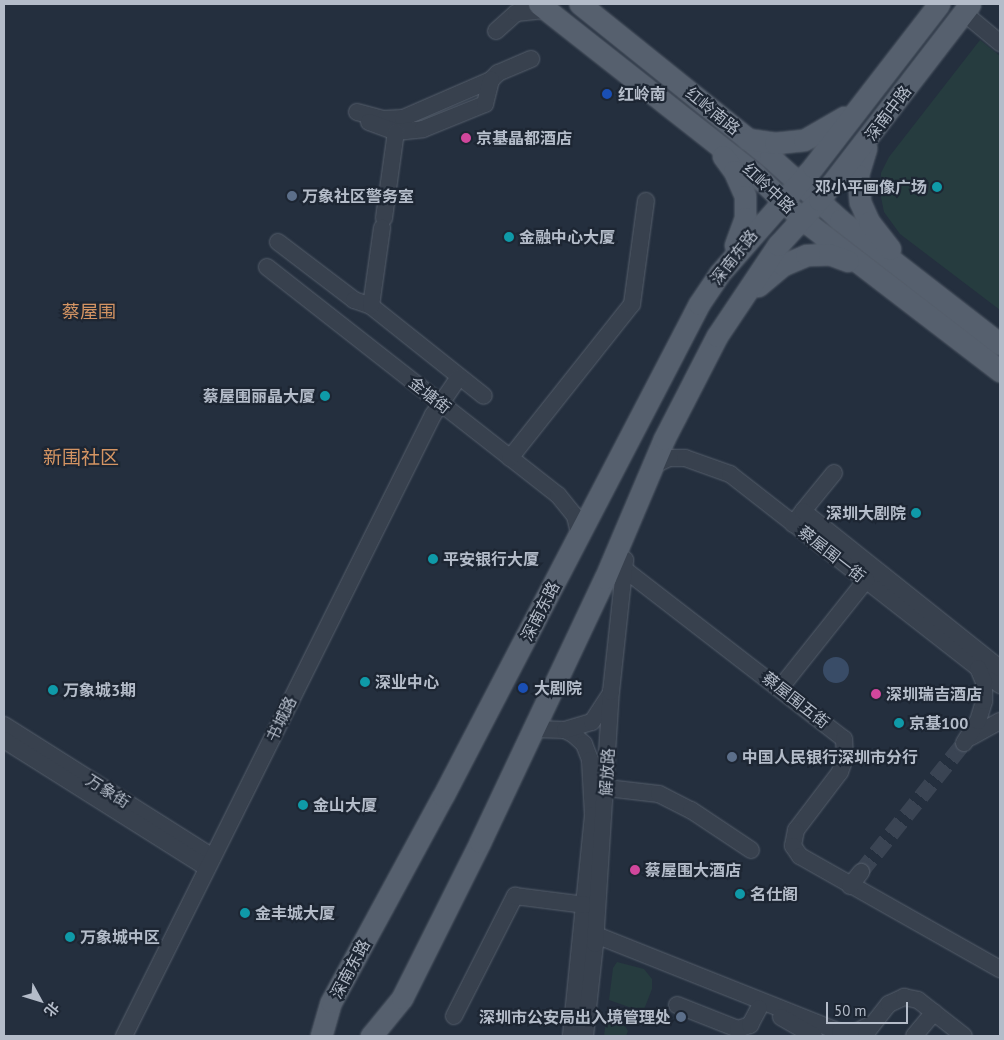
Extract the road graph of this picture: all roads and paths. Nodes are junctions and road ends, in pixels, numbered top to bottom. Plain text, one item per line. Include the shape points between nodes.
1 (508, 4) edge
2 (580, 4) edge
3 (939, 4) edge
4 (543, 7) edge
5 (967, 9) edge
6 (1000, 43) edge
7 (530, 59) dead end
8 (491, 80) junction
9 (859, 107) junction
10 (703, 131) junction
11 (396, 132) junction
12 (872, 134) junction
13 (747, 139) junction
14 (799, 182) junction
15 (782, 200) junction
16 (819, 200) junction
17 (646, 201) dead end
18 (802, 219) junction
19 (278, 242) dead end
20 (267, 267) dead end
21 (719, 274) junction
22 (911, 275) junction
23 (901, 296) junction
24 (372, 306) junction
25 (732, 312) junction
26 (1000, 344) edge
27 (1000, 371) edge
28 (459, 377) junction
29 (484, 396) dead end
30 (439, 402) junction
31 (510, 458) junction
32 (652, 466) junction
33 (834, 472) dead end
34 (633, 508) junction
35 (798, 518) junction
36 (579, 533) junction
37 (624, 569) junction
38 (866, 580) junction
39 (978, 668) junction
40 (1000, 668) edge
41 (1000, 685) edge
42 (781, 688) junction
43 (611, 692) junction
44 (1000, 721) edge
45 (4, 725) edge
46 (533, 729) junction
47 (565, 730) junction
48 (4, 740) edge
49 (607, 788) junction
50 (751, 850) dead end
51 (210, 863) junction
52 (861, 872) tunnel mouth
53 (850, 886) junction
54 (585, 905) junction
55 (596, 940) junction
56 (1000, 970) edge
57 (678, 1005) dead end
58 (759, 1008) junction
59 (934, 1012) junction
60 (454, 1016) dead end
61 (868, 1030) edge
62 (916, 1035) edge
63 (124, 1036) edge
64 (322, 1036) edge
65 (371, 1036) edge
66 (571, 1036) edge
67 (585, 1036) edge
68 (814, 1036) edge
69 (964, 1036) edge

1 - 4 street via 500,27 516,13
2 - 13 main road, 红岭南路
3 - 9 main road, 深南中路
4 - 10 main road, 红岭中路
5 - 6 street
5 - 12 main road, 深南中路
7 - 8 street via 498,73
8 - 11 street via 485,104 423,129
8 - 11 street via 394,120 356,111 375,126
9 - 13 main road via 804,140 775,143
9 - 14 main road, 深南中路
10 - 15 main road, 红岭中路
10 - 21 main road via 734,171 745,196 742,230
11 - 24 street
12 - 16 main road, 深南中路
12 - 22 main road via 858,174 860,202 870,222
13 - 14 main road, 红岭南路
14 - 15 main road, 深南中路
14 - 16 main road, 红岭中路
15 - 18 main road, 红岭中路
15 - 21 main road, 深南东路
16 - 18 main road, 深南中路
16 - 22 main road, 红岭中路
17 - 31 street via 632,304
18 - 23 main road, 红岭中路
18 - 25 main road, 深南东路 via 778,245
19 - 24 street via 354,300
20 - 30 street, 金塘街
21 - 36 main road, 深南东路 via 699,304
22 - 26 main road, 红岭中路
23 - 25 main road via 849,262 835,255 818,253 783,265
23 - 27 main road, 红岭中路
24 - 28 street
25 - 32 main road, 深南东路 via 690,387
28 - 29 street
28 - 30 street, 书城路
30 - 31 street, 金塘街
30 - 51 street, 书城路
31 - 36 street, 金塘街 via 564,501 575,516
32 - 34 main road, 深南东路
32 - 35 street, 蔡屋围一街 via 670,458 685,458 730,474
33 - 35 street
34 - 37 street, 解放路
34 - 46 main road, 深南东路 via 605,578
35 - 38 street, 蔡屋围一街
35 - 40 street
36 - 64 main road, 深南东路 via 331,1002
37 - 42 street, 蔡屋围五街
37 - 43 street, 解放路
38 - 39 street, 蔡屋围一街
38 - 42 street
39 - 41 street, 蔡屋围一街
39 - 44 street via 984,682 984,701 978,721 964,743 982,729
42 - 53 street, 蔡屋围五街 via 844,738 845,758 840,772 796,830 793,846 800,856
43 - 47 street via 592,722
43 - 49 street, 解放路
45 - 51 street, 万象街
46 - 47 street
46 - 65 main road, 深南东路 via 402,998
47 - 54 street, 解放路 via 584,744 590,760 594,799
48 - 51 street, 万象街
49 - 50 street via 658,794 691,810
49 - 55 street, 解放路
51 - 63 street, 书城路
52 - 53 street
53 - 56 street, 蔡屋围五街
54 - 60 street via 515,896
54 - 66 street, 解放路
55 - 58 street
55 - 61 street via 840,1032
55 - 67 street, 解放路
57 - 58 street via 738,1029 750,1025
58 - 68 street
59 - 61 street via 918,1000 899,998 889,1004
59 - 62 street
59 - 69 street

